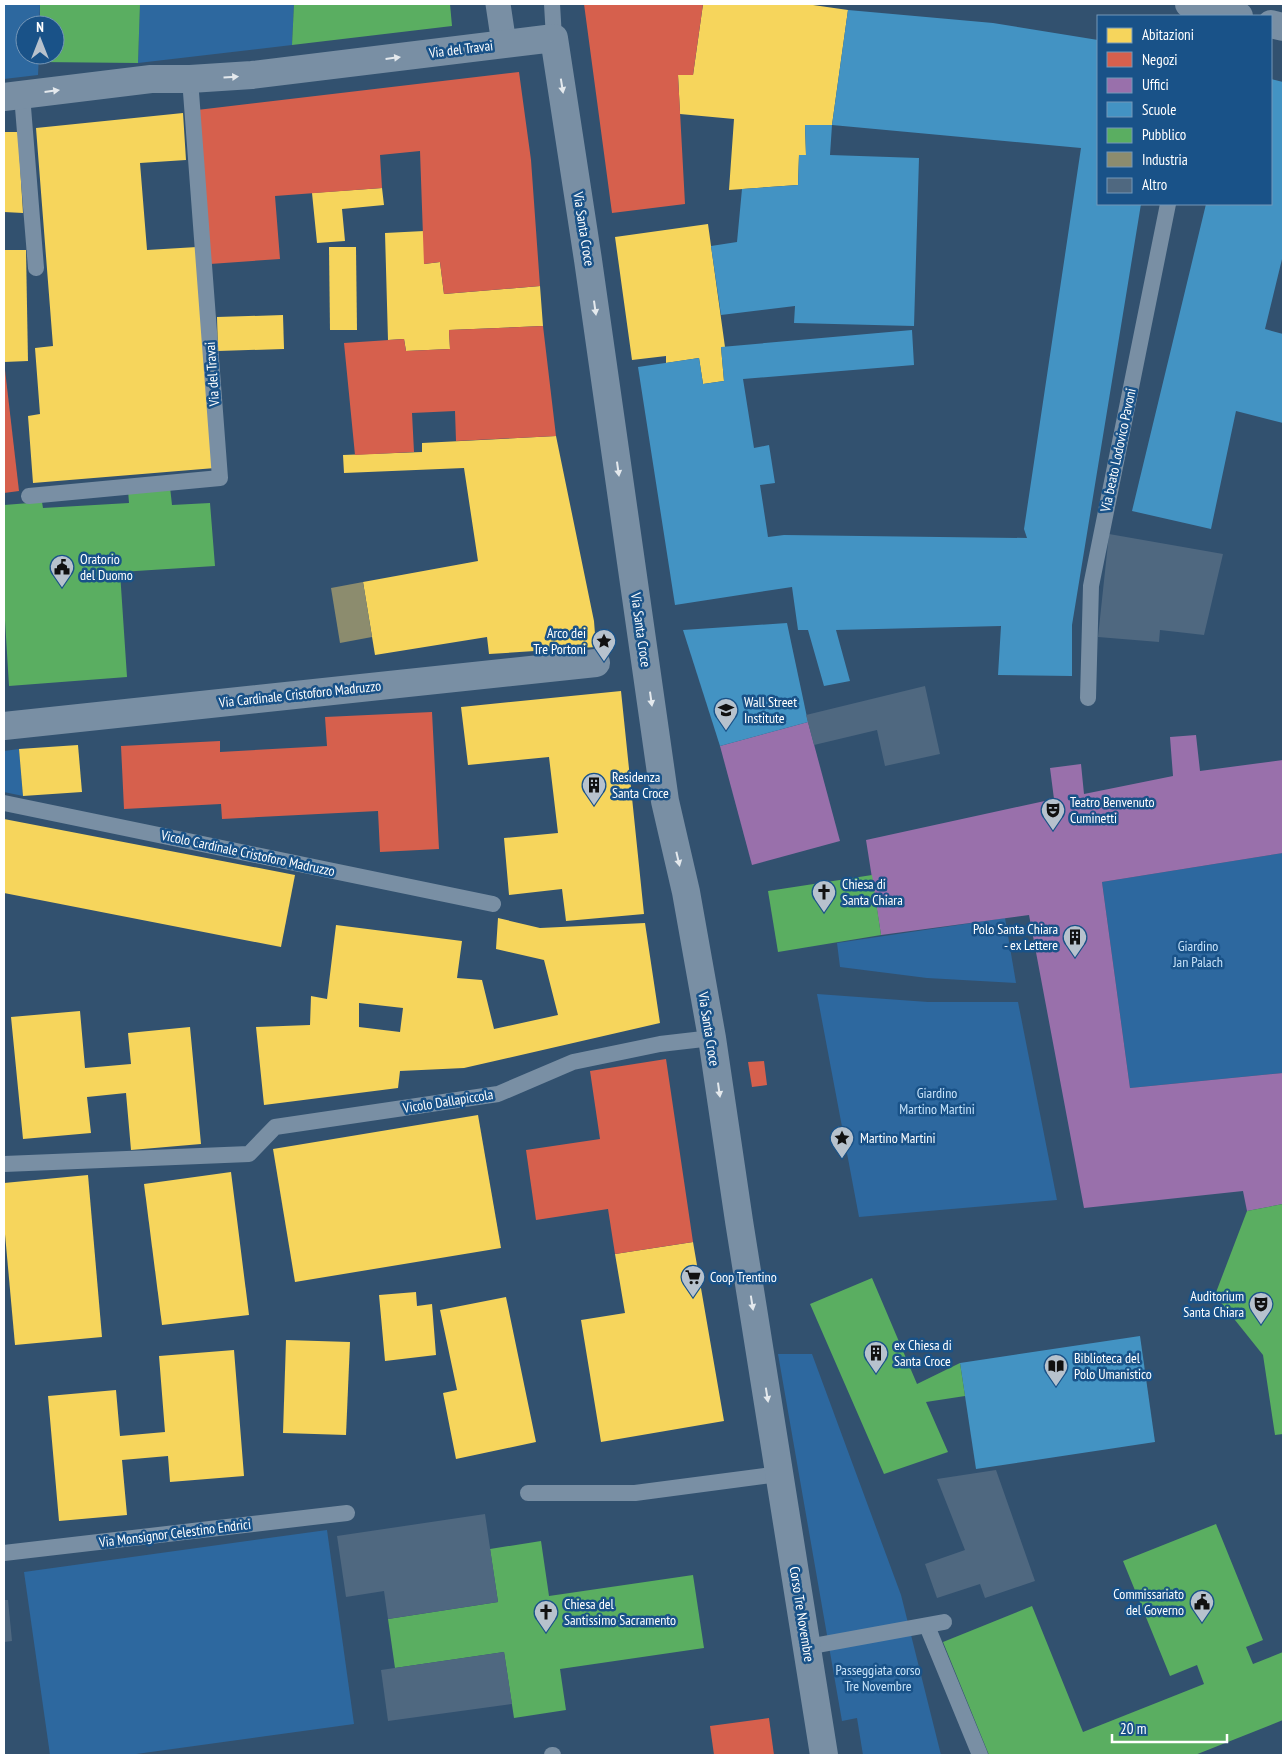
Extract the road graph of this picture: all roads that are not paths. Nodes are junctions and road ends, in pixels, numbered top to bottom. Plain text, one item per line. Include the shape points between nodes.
1 (552, 4) edge
2 (1202, 10) edge
3 (1233, 15) edge
4 (501, 24) edge
5 (554, 38) junction
6 (190, 79) junction
7 (13, 96) edge
8 (1168, 205) edge
9 (36, 268) dead end
10 (29, 496) dead end
11 (596, 663) dead end
12 (1088, 698) dead end
13 (4, 726) edge
14 (4, 803) edge
15 (493, 904) dead end
16 (712, 1038) junction
17 (4, 1164) edge
18 (739, 1221) joint
19 (779, 1474) junction
20 (528, 1493) dead end
21 (347, 1513) dead end
22 (4, 1553) edge
23 (944, 1622) dead end
24 (927, 1626) junction
25 (807, 1647) junction
26 (824, 1755) edge
27 (980, 1755) edge

1 - 5 lane
2 - 3 street
4 - 5 street, Via del Travai
6 -> 4 street, Via del Travai via 252,76
5 -> 16 street, Via Santa Croce via 665,801 686,892
7 -> 6 street, Via del Travai via 151,79
6 - 10 lane, Via del Travai via 220,478
7 - 9 lane, Via del Travai
8 - 12 lane, Via beato Lodovico Pavoni via 1091,586
11 - 13 street, Via Cardinale Cristoforo Madruzzo
14 - 15 lane, Vicolo Cardinale Cristoforo Madruzzo
16 - 17 lane, Vicolo Dallapiccola via 660,1044 573,1062 498,1094 275,1127 249,1154
16 -> 18 street, Via Santa Croce
18 -> 19 street, Corso Tre Novembre
19 - 20 lane via 635,1493
19 - 25 street, Corso Tre Novembre
21 - 22 lane, Via Monsignor Celestino Endrici
23 - 24 lane
24 - 25 lane
24 - 27 lane
25 - 26 street, Corso Tre Novembre

